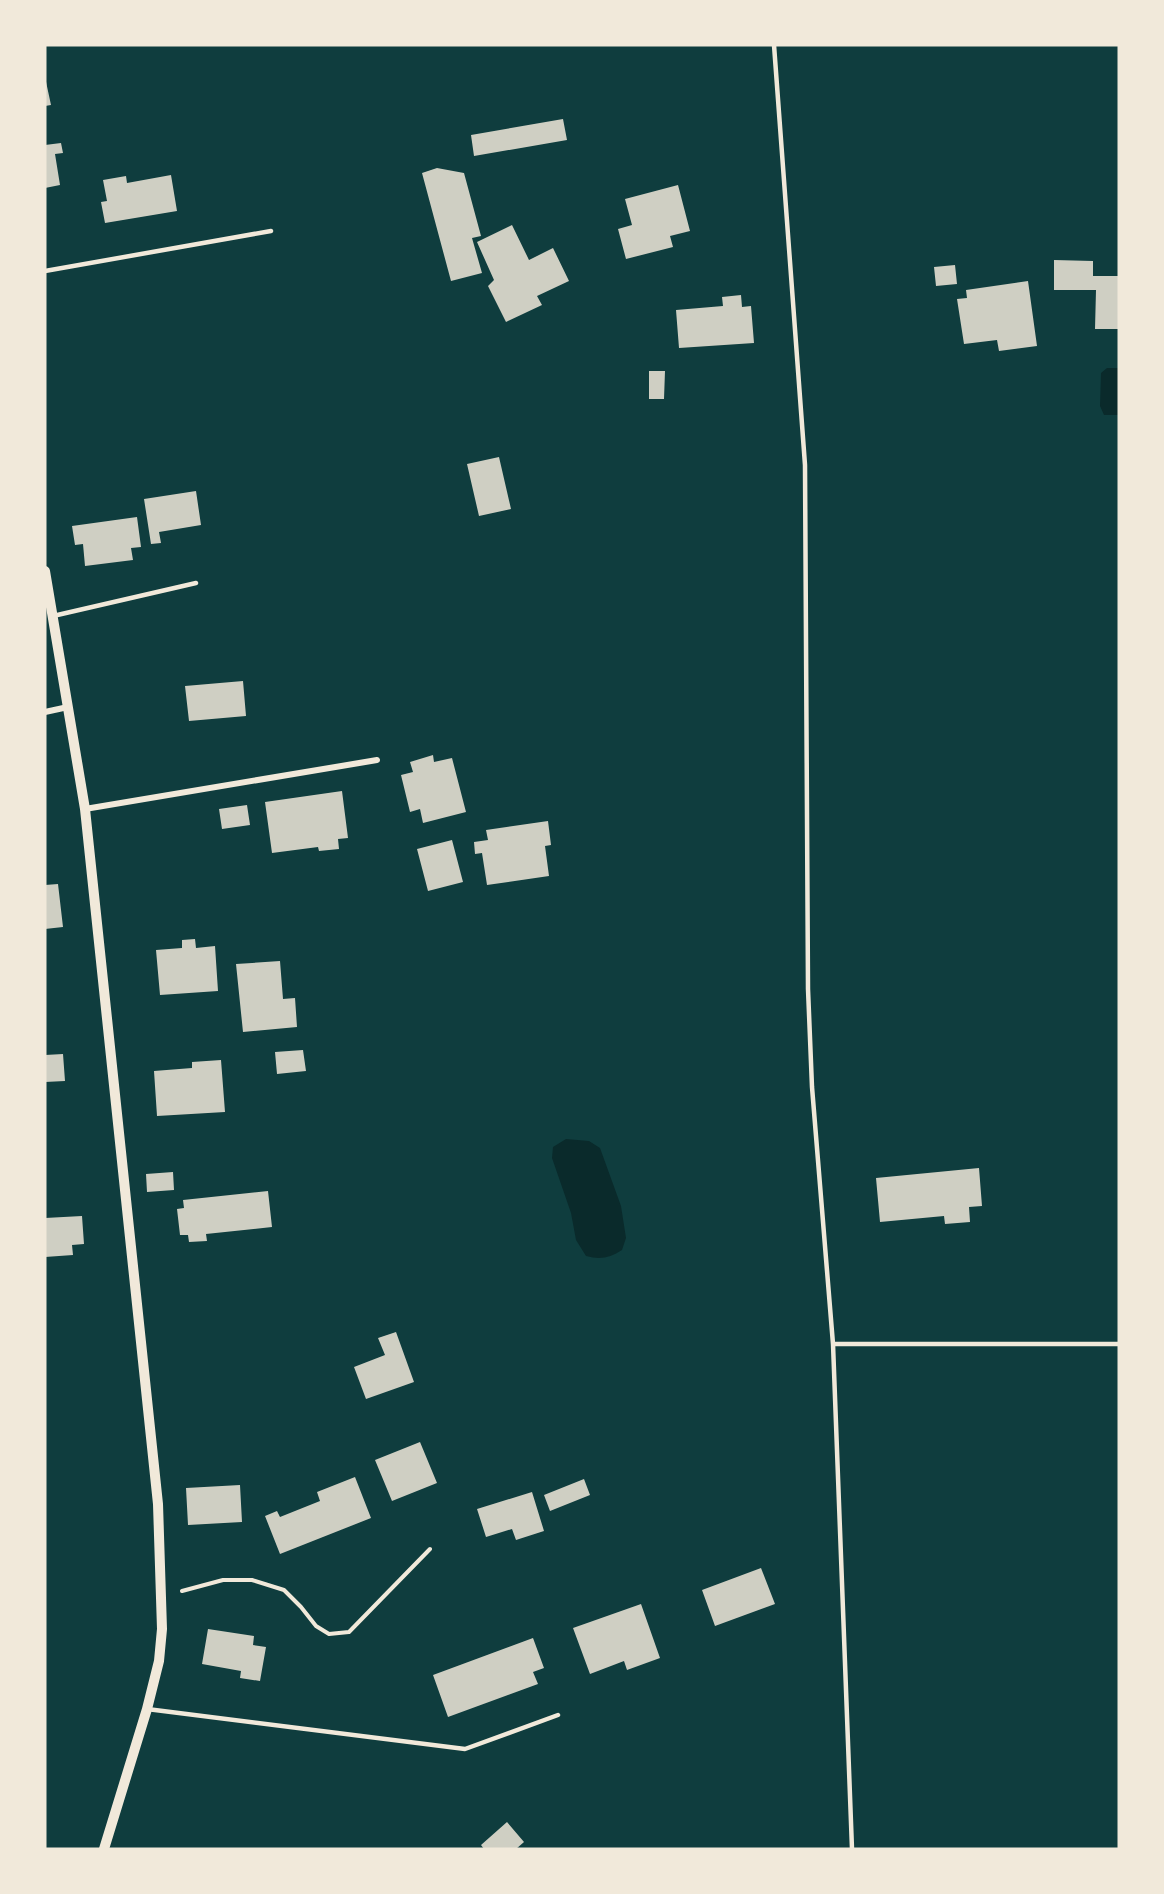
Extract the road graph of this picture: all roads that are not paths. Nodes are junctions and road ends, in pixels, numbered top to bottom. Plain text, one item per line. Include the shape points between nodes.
1 (774, 45) edge
2 (271, 231) dead end
3 (45, 271) edge
4 (45, 571) edge
5 (196, 583) dead end
6 (53, 616) junction
7 (68, 707) junction
8 (45, 712) edge
9 (377, 760) dead end
10 (85, 809) junction
11 (833, 1344) junction
12 (1119, 1344) edge
13 (147, 1709) junction
14 (558, 1715) dead end
15 (104, 1849) edge
16 (852, 1849) edge

1 - 11 lane via 805,465 808,1000
2 - 3 lane
4 - 6 street
5 - 6 lane
6 - 7 street
7 - 8 street
7 - 10 street
9 - 10 street
10 - 13 street via 158,1504 162,1629
11 - 12 lane
11 - 16 lane
13 - 14 lane via 465,1749
13 - 15 street

